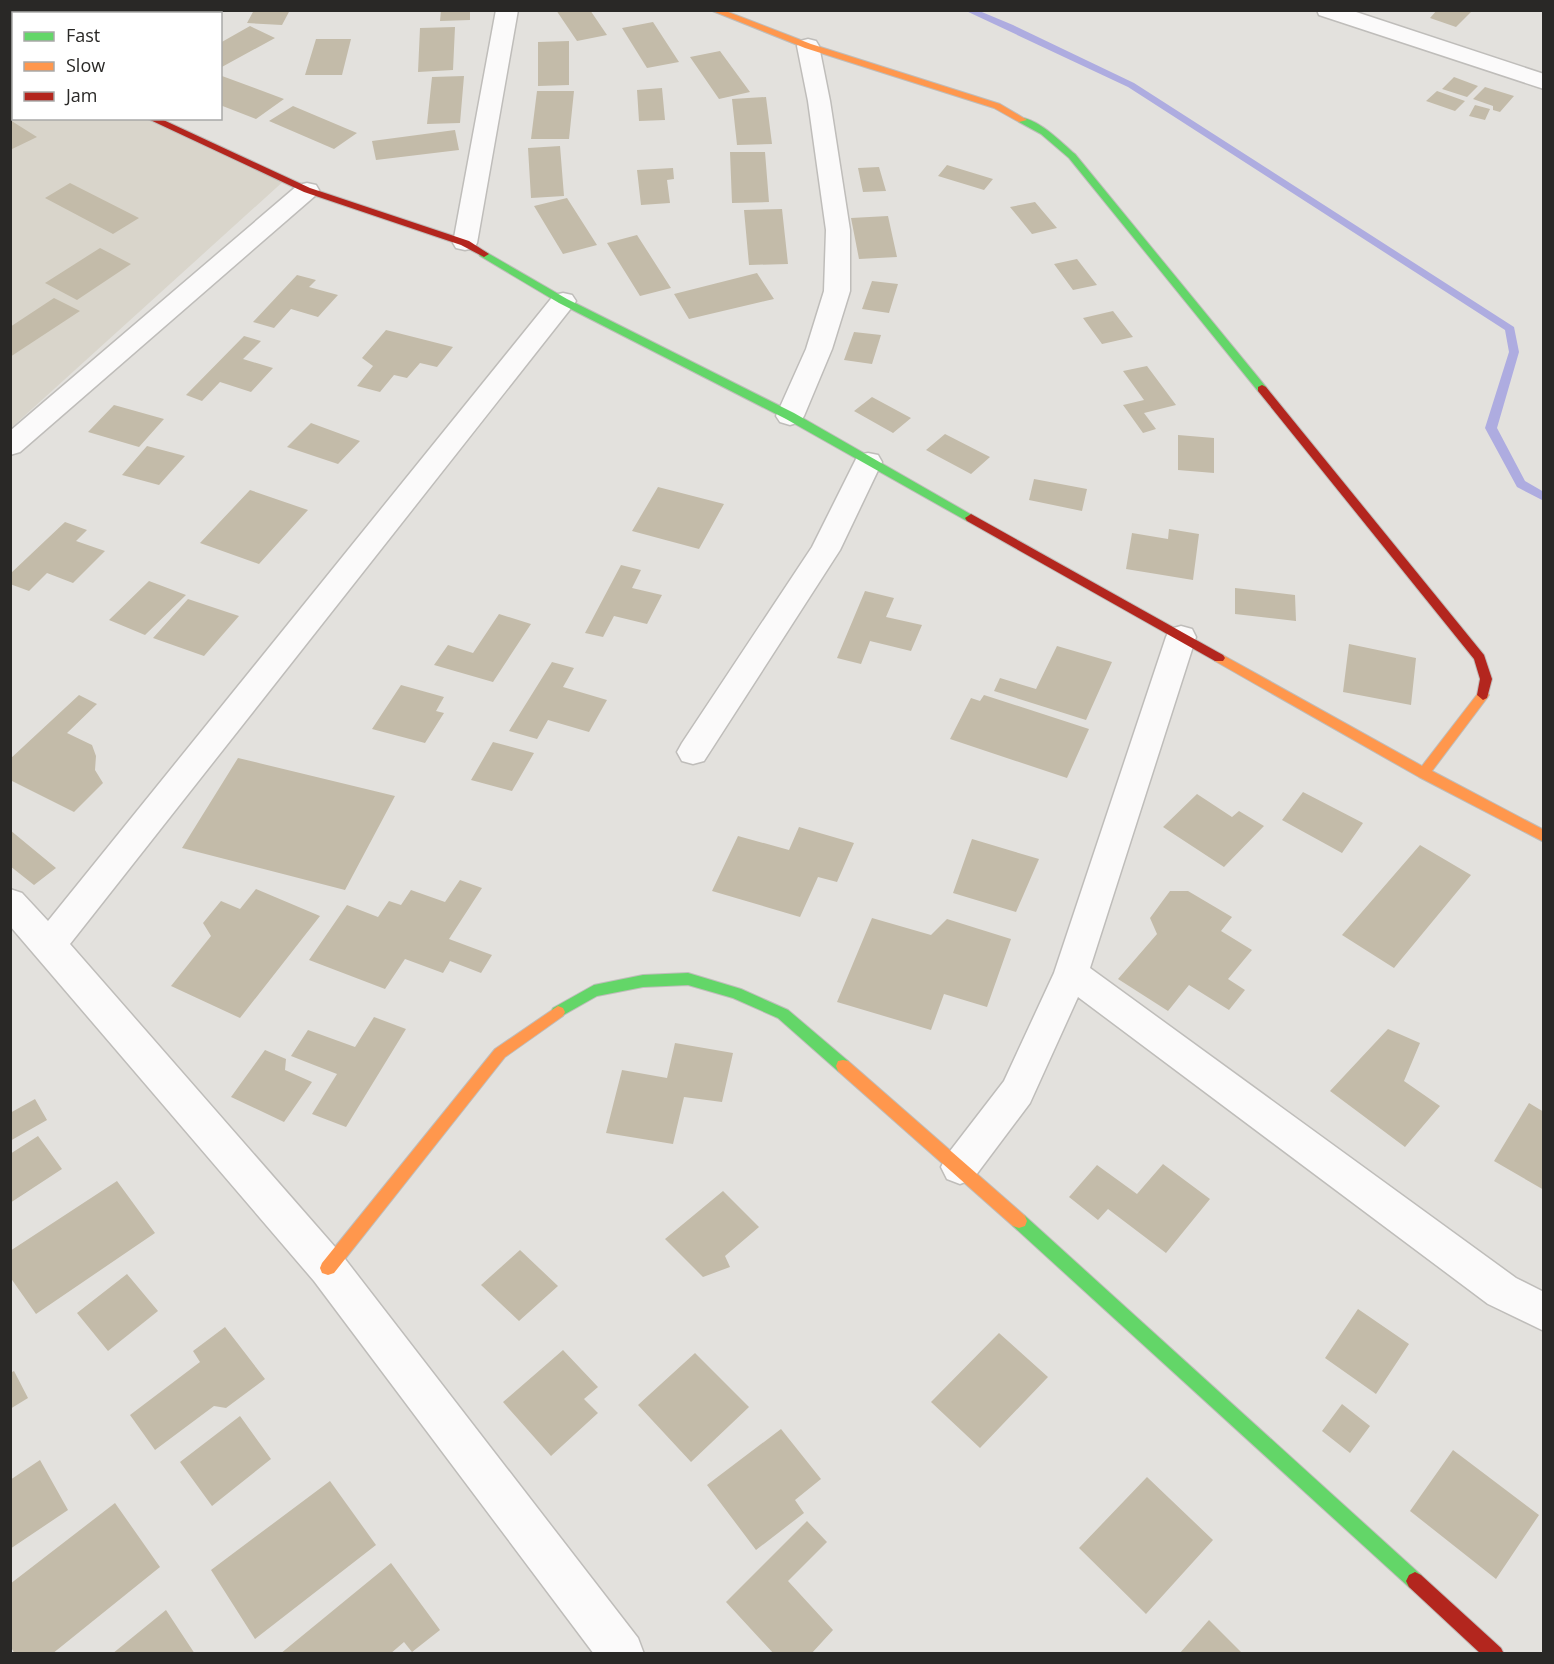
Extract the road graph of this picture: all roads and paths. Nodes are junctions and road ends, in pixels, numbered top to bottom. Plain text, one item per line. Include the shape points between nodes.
1 (507, 10) edge
2 (714, 10) edge
3 (1326, 10) edge
4 (808, 46) junction
5 (1544, 82) edge
6 (154, 120) edge
7 (307, 190) junction
8 (465, 243) junction
9 (563, 301) junction
10 (790, 416) junction
11 (10, 446) edge
12 (868, 462) junction
13 (1181, 637) junction
14 (693, 752) dead end
15 (1424, 773) junction
16 (1544, 837) edge
17 (10, 903) edge
18 (49, 945) junction
19 (1071, 973) junction
20 (960, 1167) junction
21 (327, 1268) junction
22 (1544, 1312) edge
23 (622, 1653) edge
24 (1496, 1653) edge

1 - 8 street
2 - 4 street
3 - 5 street via 1392,24
4 - 10 street via 838,230 837,291 819,349
4 - 15 street via 997,106 1044,132 1072,156 1480,658 1485,679 1483,696
6 - 7 street
7 - 8 street
7 - 11 street
8 - 9 street
9 - 10 street
9 - 18 street
10 - 12 street
12 - 13 street
12 - 14 street via 825,550
13 - 15 street
13 - 19 street
15 - 16 street
17 - 18 street
18 - 21 street
19 - 20 street via 1017,1092
19 - 22 street via 1502,1291
20 - 21 street via 783,1014 735,993 688,979 643,981 594,992 547,1018 500,1053
20 - 24 street
21 - 23 street

